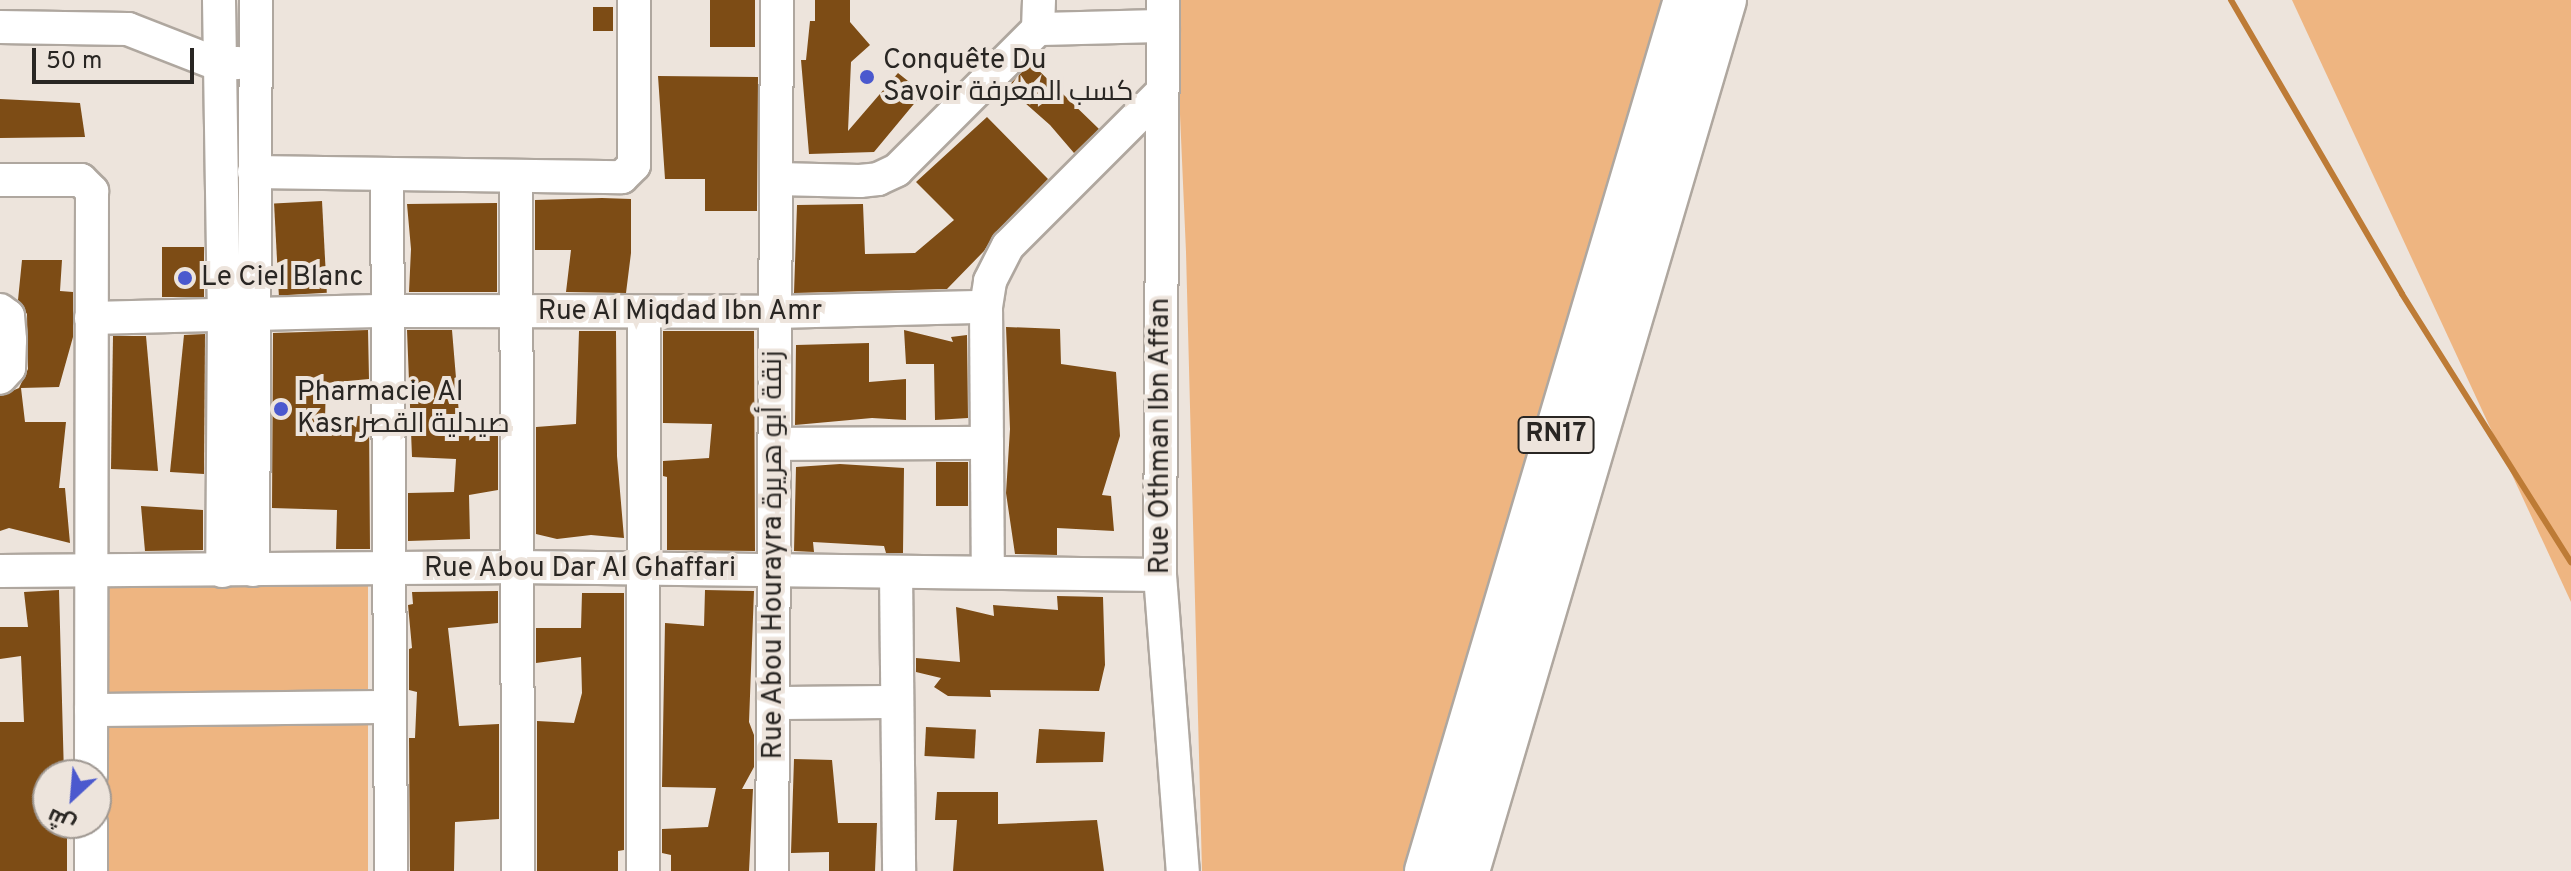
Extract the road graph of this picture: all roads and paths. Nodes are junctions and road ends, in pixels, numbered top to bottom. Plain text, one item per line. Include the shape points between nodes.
1 (219, 0) edge
2 (256, 0) edge
3 (634, 0) edge
4 (777, 0) edge
5 (1686, 0) edge
6 (1724, 0) edge
7 (1163, 13) edge
8 (1038, 15) edge
9 (0, 27) edge
10 (255, 52) junction
11 (218, 64) junction
12 (1161, 93) junction
13 (254, 172) junction
14 (387, 176) junction
15 (516, 177) junction
16 (778, 179) junction
17 (0, 180) edge
18 (986, 307) junction
19 (0, 310) edge
20 (388, 311) junction
21 (515, 312) junction
22 (644, 312) junction
23 (775, 312) junction
24 (239, 313) junction
25 (91, 318) junction
26 (0, 378) edge
27 (987, 443) junction
28 (776, 444) junction
29 (516, 567) junction
30 (90, 569) junction
31 (388, 569) junction
32 (238, 570) junction
33 (775, 570) junction
34 (0, 571) edge
35 (643, 571) junction
36 (896, 572) junction
37 (988, 572) junction
38 (1160, 575) junction
39 (897, 702) junction
40 (773, 703) junction
41 (387, 707) junction
42 (91, 710) junction
43 (91, 759) edge
44 (91, 839) edge
45 (91, 871) edge
46 (391, 871) edge
47 (518, 871) edge
48 (643, 871) edge
49 (772, 871) edge
50 (899, 871) edge
51 (1183, 871) edge
52 (1427, 871) edge
53 (1467, 871) edge

1 - 11 street
2 - 10 street
3 - 15 street via 634,165 617,178
4 - 16 street, Rue Abou Hourayra زنقة أبو هريرة
5 - 52 highway, RN17
6 - 53 highway, RN17
7 - 8 street
7 - 12 street, Rue Othman Ibn Affan
8 - 16 street via 889,176 860,181
9 - 11 street via 128,29
10 - 11 street via 242,62
10 - 13 street
11 - 24 street
12 - 18 street via 1008,246 990,281
12 - 38 street, Rue Othman Ibn Affan
13 - 14 street
13 - 24 street
14 - 15 street
14 - 20 street
15 - 21 street
16 - 23 street, Rue Abou Hourayra زنقة أبو هريرة
17 - 25 street via 81,180 91,189
18 - 23 street, Rue Al Miqdad Ibn Amr
18 - 27 street
19 - 26 street via 8,316 10,340 9,368
20 - 21 street, Rue Al Miqdad Ibn Amr
20 - 24 street, Rue Al Miqdad Ibn Amr
20 - 31 street
21 - 22 street, Rue Al Miqdad Ibn Amr
21 - 29 street
22 - 23 street, Rue Al Miqdad Ibn Amr
22 - 35 street
23 - 28 street, Rue Abou Hourayra زنقة أبو هريرة
24 - 25 street, Rue Al Miqdad Ibn Amr
24 - 32 street
25 - 30 street
27 - 28 street
27 - 37 street
28 - 33 street, Rue Abou Hourayra زنقة أبو هريرة
29 - 31 street, Rue Abou Dar Al Ghaffari
29 - 35 street, Rue Abou Dar Al Ghaffari
29 - 47 street
30 - 32 street, Rue Abou Dar Al Ghaffari
30 - 34 street, Rue Abou Dar Al Ghaffari
30 - 42 street
31 - 32 street, Rue Abou Dar Al Ghaffari
31 - 41 street
33 - 35 street, Rue Abou Dar Al Ghaffari
33 - 36 street, Rue Abou Dar Al Ghaffari
33 - 40 street, Rue Abou Hourayra زنقة أبو هريرة
35 - 48 street
36 - 37 street, Rue Abou Dar Al Ghaffari
36 - 39 street
37 - 38 street, Rue Abou Dar Al Ghaffari
38 - 51 street, Rue Othman Ibn Affan
39 - 40 street
39 - 50 street
40 - 49 street, Rue Abou Hourayra زنقة أبو هريرة
41 - 42 street
41 - 46 street
42 - 43 street
44 - 45 street

